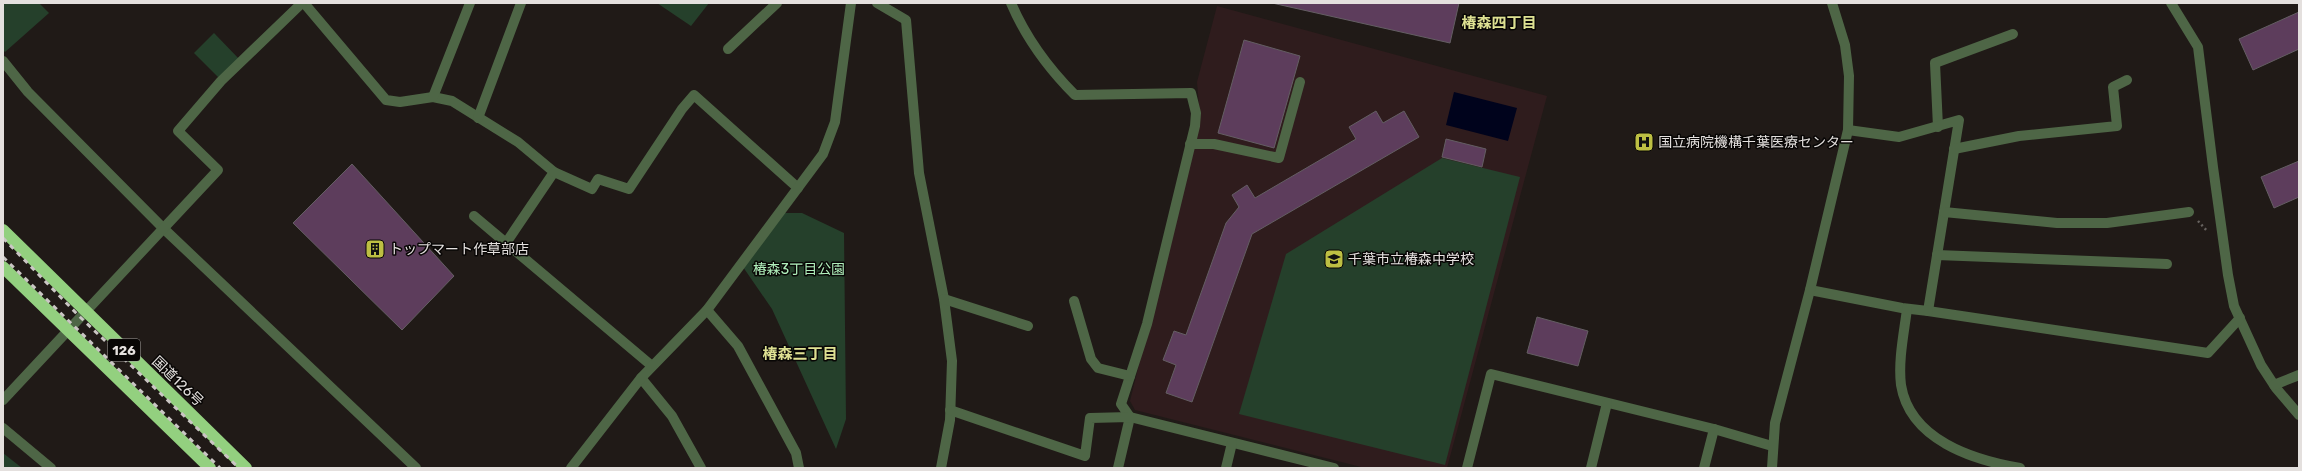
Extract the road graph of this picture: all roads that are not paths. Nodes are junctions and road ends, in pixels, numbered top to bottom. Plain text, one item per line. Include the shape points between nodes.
1 (303, 3) edge
2 (470, 3) edge
3 (521, 3) edge
4 (777, 3) edge
5 (851, 3) edge
6 (877, 3) edge
7 (1011, 3) edge
8 (1832, 3) edge
9 (2171, 3) edge
10 (2014, 34) dead end
11 (728, 49) dead end
12 (3, 61) edge
13 (2127, 80) dead end
14 (1300, 82) dead end
15 (433, 97) junction
16 (478, 118) junction
17 (1938, 127) junction
18 (1848, 130) junction
19 (1190, 144) junction
20 (1954, 149) junction
21 (554, 172) junction
22 (798, 188) junction
23 (1944, 212) junction
24 (2189, 212) dead end
25 (474, 216) dead end
26 (164, 229) junction
27 (3, 230) edge
28 (506, 243) junction
29 (1937, 255) junction
30 (2167, 264) dead end
31 (3, 267) edge
32 (1810, 290) junction
33 (944, 299) junction
34 (1074, 301) dead end
35 (1907, 309) junction
36 (707, 310) junction
37 (1928, 311) junction
38 (86, 312) junction
39 (2240, 318) junction
40 (1028, 326) dead end
41 (68, 331) junction
42 (652, 366) junction
43 (2299, 375) edge
44 (1130, 376) junction
45 (641, 378) junction
46 (2274, 385) junction
47 (3, 400) edge
48 (1607, 403) junction
49 (950, 410) junction
50 (2299, 415) edge
51 (1130, 418) junction
52 (3, 428) edge
53 (1714, 429) junction
54 (1232, 443) junction
55 (1772, 446) junction
56 (572, 467) edge
57 (51, 468) edge
58 (210, 468) edge
59 (246, 468) edge
60 (416, 468) edge
61 (701, 468) edge
62 (799, 468) edge
63 (941, 468) edge
64 (1118, 468) edge
65 (1226, 468) edge
66 (1334, 468) edge
67 (1467, 468) edge
68 (1591, 468) edge
69 (1704, 468) edge
70 (1772, 468) edge
71 (2020, 468) edge

1 - 15 street via 386,100 400,102
1 - 26 street via 221,81 178,131 218,170
2 - 15 street
3 - 16 street
4 - 11 street
5 - 22 street via 835,122 823,154
6 - 33 street via 906,20 919,173
7 - 19 street via 1036,50 1075,95 1191,93 1196,113
8 - 18 street via 1845,45 1849,76
9 - 39 street via 2198,46 2228,275 2234,306
10 - 17 street via 1935,63
12 - 26 street via 28,92
13 - 20 street via 2113,87 2116,126 2019,136
14 - 19 street via 1279,158 1214,144
15 - 16 street via 452,101
16 - 21 street via 518,142
17 - 18 street via 1899,137
17 - 20 street via 1959,120
18 - 32 street
19 - 44 street via 1146,324
20 - 23 street
21 - 22 street via 592,189 598,179 629,189 694,95
21 - 28 street
22 - 36 street
23 - 24 street via 2057,223 2107,223
23 - 29 street
25 - 28 street
26 - 38 street
26 - 60 street
27 - 38 highway, 国道126号 / 126
28 - 42 street
29 - 30 street
29 - 37 street
31 - 41 highway, 126
32 - 35 street
32 - 55 street via 1775,423
33 - 40 street
33 - 49 street via 952,362
34 - 44 street via 1091,359 1098,368
35 - 37 street
35 - 71 street via 1901,385 1914,417 1926,430 1947,445 1992,463
36 - 42 street
36 - 62 street via 738,346 796,453
37 - 39 street via 2208,353
38 - 41 street
38 - 59 highway, 国道126号 / 126
39 - 46 street via 2262,366
41 - 47 street
41 - 58 highway, 126
42 - 45 street
43 - 46 street
44 - 51 street via 1121,404
45 - 56 street
45 - 61 street via 672,416
46 - 50 street
48 - 53 street
48 - 67 street via 1491,374
48 - 68 street
49 - 51 street via 1085,456 1090,418
49 - 63 street
51 - 54 street
51 - 64 street
52 - 57 street
53 - 55 street
53 - 69 street
54 - 65 street
54 - 66 street
55 - 70 street

